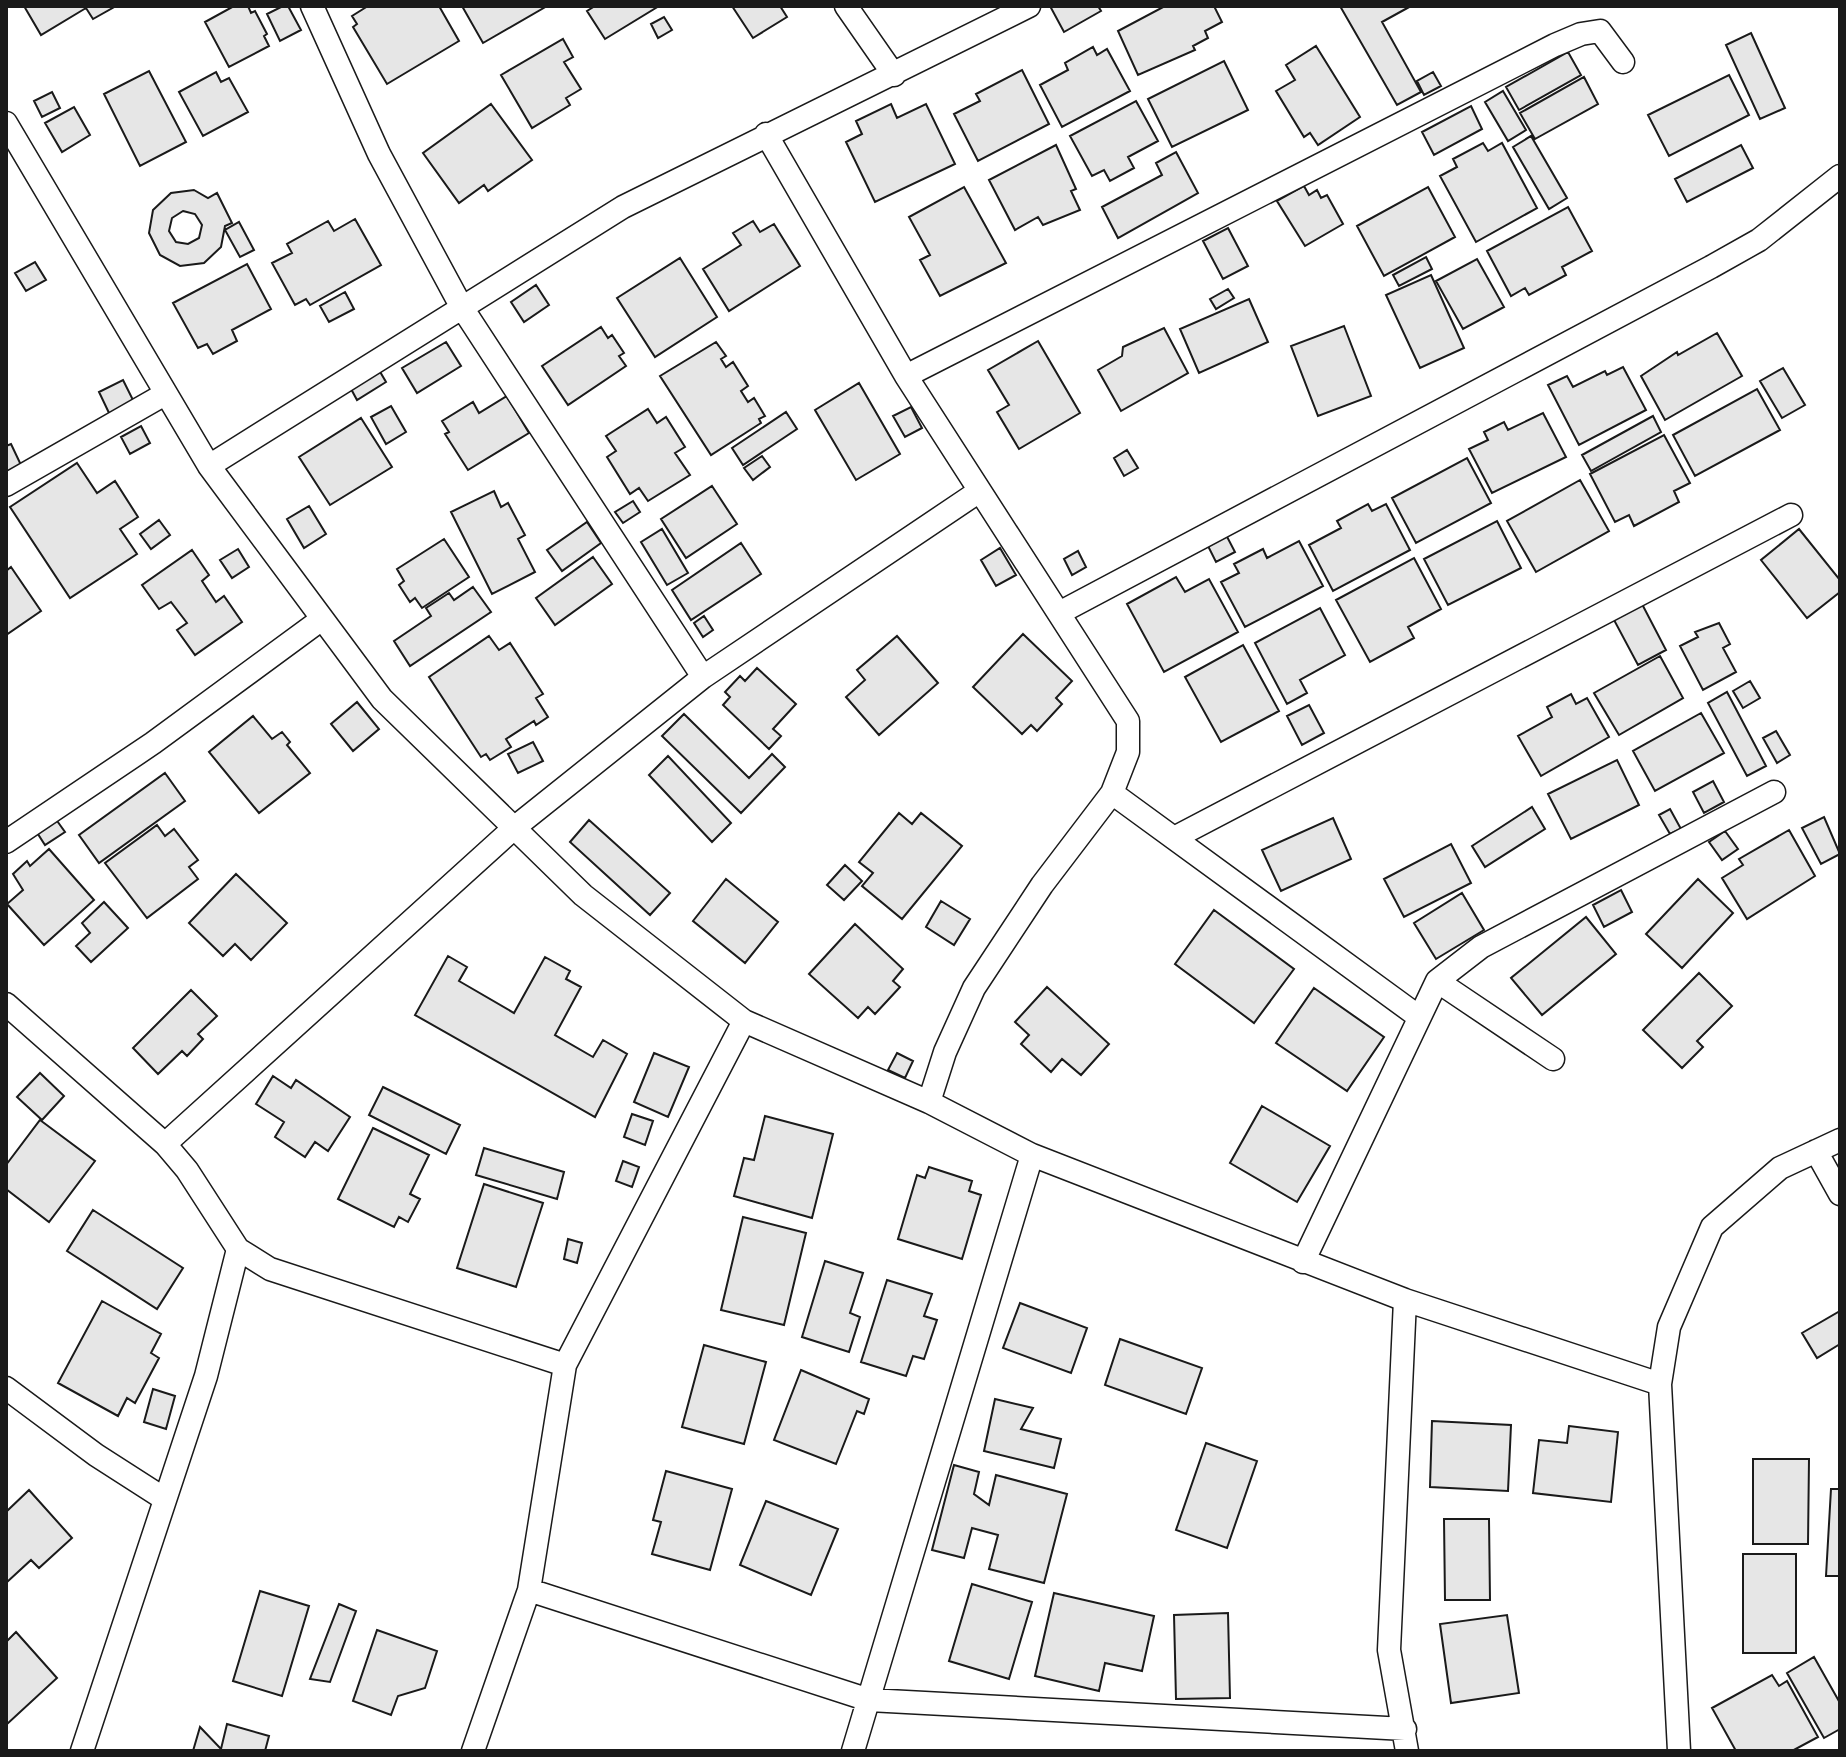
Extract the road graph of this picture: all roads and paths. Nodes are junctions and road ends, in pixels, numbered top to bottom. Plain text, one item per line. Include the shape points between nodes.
1 (312, 6) edge
2 (846, 6) edge
3 (1029, 6) edge
4 (1623, 62) dead end
5 (894, 75) junction
6 (10, 134) edge
7 (766, 134) junction
8 (1840, 176) edge
9 (461, 306) junction
10 (906, 376) junction
11 (165, 394) junction
12 (209, 466) junction
13 (6, 485) edge
14 (978, 492) junction
15 (1791, 515) dead end
16 (1061, 612) junction
17 (322, 619) junction
18 (703, 677) junction
19 (1774, 792) dead end
20 (1112, 793) junction
21 (514, 828) junction
22 (1174, 838) junction
23 (6, 842) edge
24 (1437, 981) junction
25 (6, 1004) edge
26 (1419, 1017) junction
27 (744, 1021) junction
28 (1553, 1059) dead end
29 (929, 1102) junction
30 (1840, 1140) edge
31 (165, 1144) junction
32 (1816, 1151) junction
33 (1032, 1155) junction
34 (1840, 1194) edge
35 (238, 1249) junction
36 (1303, 1262) junction
37 (1405, 1300) junction
38 (565, 1365) junction
39 (1660, 1384) junction
40 (6, 1388) edge
41 (163, 1498) junction
42 (529, 1590) junction
43 (869, 1700) junction
44 (1406, 1740) edge
45 (82, 1751) edge
46 (473, 1751) edge
47 (853, 1751) edge
48 (1679, 1751) edge

1 - 9 street via 379,154
2 - 5 street
3 - 5 street
4 - 10 street via 1600,31 1555,45
5 - 7 street
6 - 11 street
7 - 9 street via 623,207
7 - 10 street
8 - 16 street via 1759,240
9 - 12 street
9 - 18 street
10 - 14 street
11 - 12 street
11 - 13 street
12 - 17 street
14 - 16 street
14 - 18 street
15 - 22 street
16 - 20 street via 1128,721 1128,752
17 - 21 street via 382,699
17 - 23 street
18 - 21 street
19 - 24 street via 1481,947
20 - 22 street
20 - 29 street via 974,988
21 - 27 street via 583,895
21 - 31 street
22 - 26 street
24 - 26 street
24 - 28 street
25 - 31 street
26 - 36 street
27 - 29 street
27 - 38 street
29 - 33 street
30 - 32 street
31 - 35 street
32 - 34 street
32 - 39 street via 1780,1168 1712,1227 1669,1327
33 - 36 street
33 - 43 street
35 - 38 street via 270,1269
35 - 41 street via 206,1376
36 - 37 street
37 - 39 street
37 - 44 street via 1389,1650
38 - 42 street
39 - 48 street
40 - 41 street
41 - 45 street
42 - 43 street
42 - 46 street
43 - 44 street
43 - 47 street

